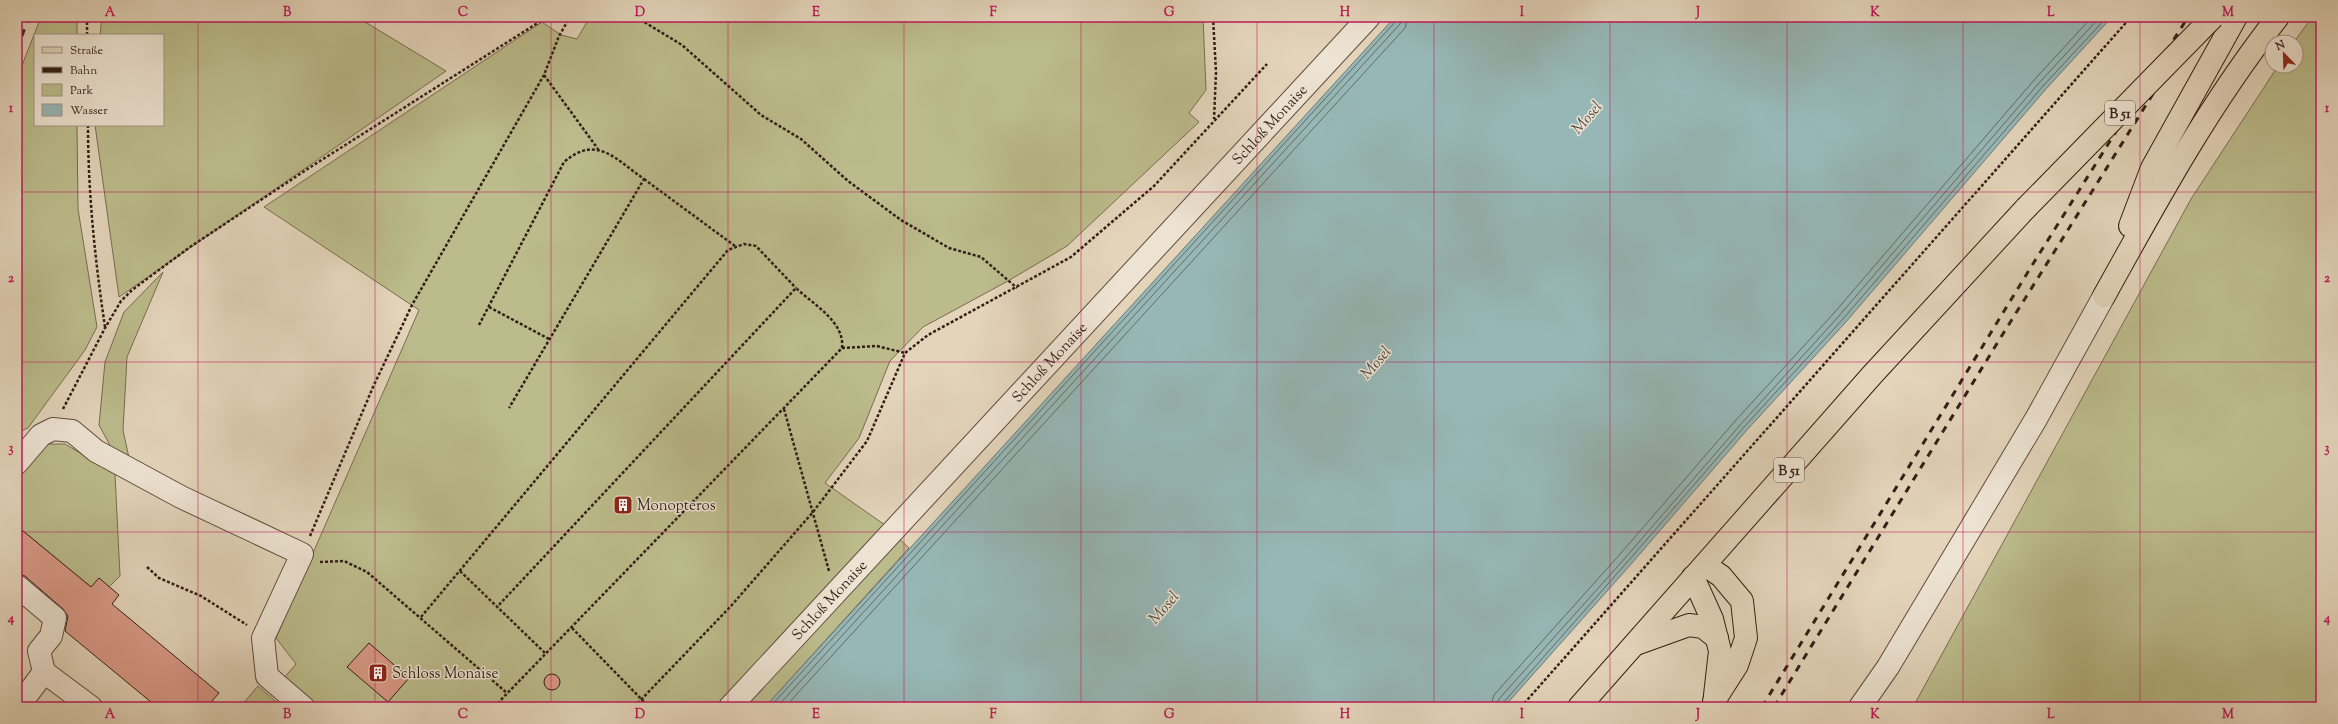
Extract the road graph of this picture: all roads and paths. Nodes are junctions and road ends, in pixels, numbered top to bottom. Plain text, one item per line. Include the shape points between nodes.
1 (87, 17) edge
2 (547, 17) edge
3 (570, 17) edge
4 (636, 17) edge
5 (1213, 17) edge
6 (1369, 17) edge
7 (2131, 17) edge
8 (2213, 17) edge
9 (2236, 17) edge
10 (2278, 17) edge
11 (87, 34) edge
12 (1267, 64) dead end
13 (544, 75) junction
14 (1214, 120) junction
15 (88, 126) edge
16 (599, 149) junction
17 (644, 179) junction
18 (735, 246) junction
19 (796, 288) junction
20 (1017, 288) junction
21 (2104, 296) junction
22 (489, 307) junction
23 (479, 326) dead end
24 (105, 328) junction
25 (549, 339) junction
26 (842, 348) junction
27 (905, 353) junction
28 (509, 408) dead end
29 (784, 409) junction
30 (53, 429) junction
31 (17, 463) edge
32 (813, 512) junction
33 (300, 559) junction
34 (147, 567) dead end
35 (460, 571) junction
36 (1699, 571) junction
37 (17, 586) edge
38 (839, 589) junction
39 (497, 607) junction
40 (422, 617) junction
41 (572, 628) junction
42 (263, 638) junction
43 (1717, 638) junction
44 (1634, 645) junction
45 (546, 654) junction
46 (44, 672) junction
47 (507, 693) junction
48 (642, 701) junction
49 (1711, 704) edge
50 (18, 707) edge
51 (91, 707) edge
52 (303, 707) edge
53 (494, 707) edge
54 (634, 707) edge
55 (649, 707) edge
56 (730, 707) edge
57 (1521, 707) edge
58 (1579, 707) edge
59 (1860, 707) edge

1 - 11 path
2 - 24 path via 190,247 121,301
3 - 13 path via 559,36
4 - 20 path via 682,45 762,115 801,139 848,181 901,220 949,248 981,257
5 - 14 path via 1216,72
6 - 38 street, Schloß Monaise
7 - 57 path
8 - 36 main road, B 51, bridge via 2026,208 1872,375
9 - 21 main road via 2152,168
10 - 21 main road via 2216,105 2167,182
12 - 14 path
13 - 16 path
13 - 33 path via 412,305 373,386
14 - 20 path via 1154,186 1077,252
15 - 24 path via 88,186
16 - 17 path
16 - 22 path via 582,150 564,162
17 - 18 path
17 - 25 path
18 - 19 path via 756,246
18 - 35 path via 728,250
19 - 26 path via 838,326 843,338
19 - 39 path
20 - 27 path via 928,335
21 - 59 street via 2036,419 1888,667
22 - 23 path
22 - 25 path
24 - 30 path
25 - 28 path
26 - 27 path via 877,346
26 - 29 path
27 - 32 path via 867,441
29 - 32 path
29 - 41 path
30 - 31 street via 41,435
30 - 33 street via 72,430 96,451
32 - 38 path via 831,578
32 - 48 path via 731,606
33 - 40 path via 344,561 361,569
33 - 42 street
34 - 42 path via 159,578 201,596 244,622
35 - 39 path
35 - 40 path
36 - 43 main road
36 - 44 main road, B 51
36 - 49 main road via 1721,576 1742,601 1746,638 1737,665
37 - 46 street via 55,618 51,636 39,651
38 - 56 street, Schloß Monaise
39 - 45 path
40 - 47 path
41 - 45 path
41 - 48 path
42 - 52 street via 267,676
43 - 44 main road via 1703,627 1689,625
43 - 49 main road via 1720,651 1719,666
44 - 58 main road, B 51
45 - 47 path
46 - 50 street
46 - 51 street
47 - 53 path
48 - 54 path
48 - 55 path

